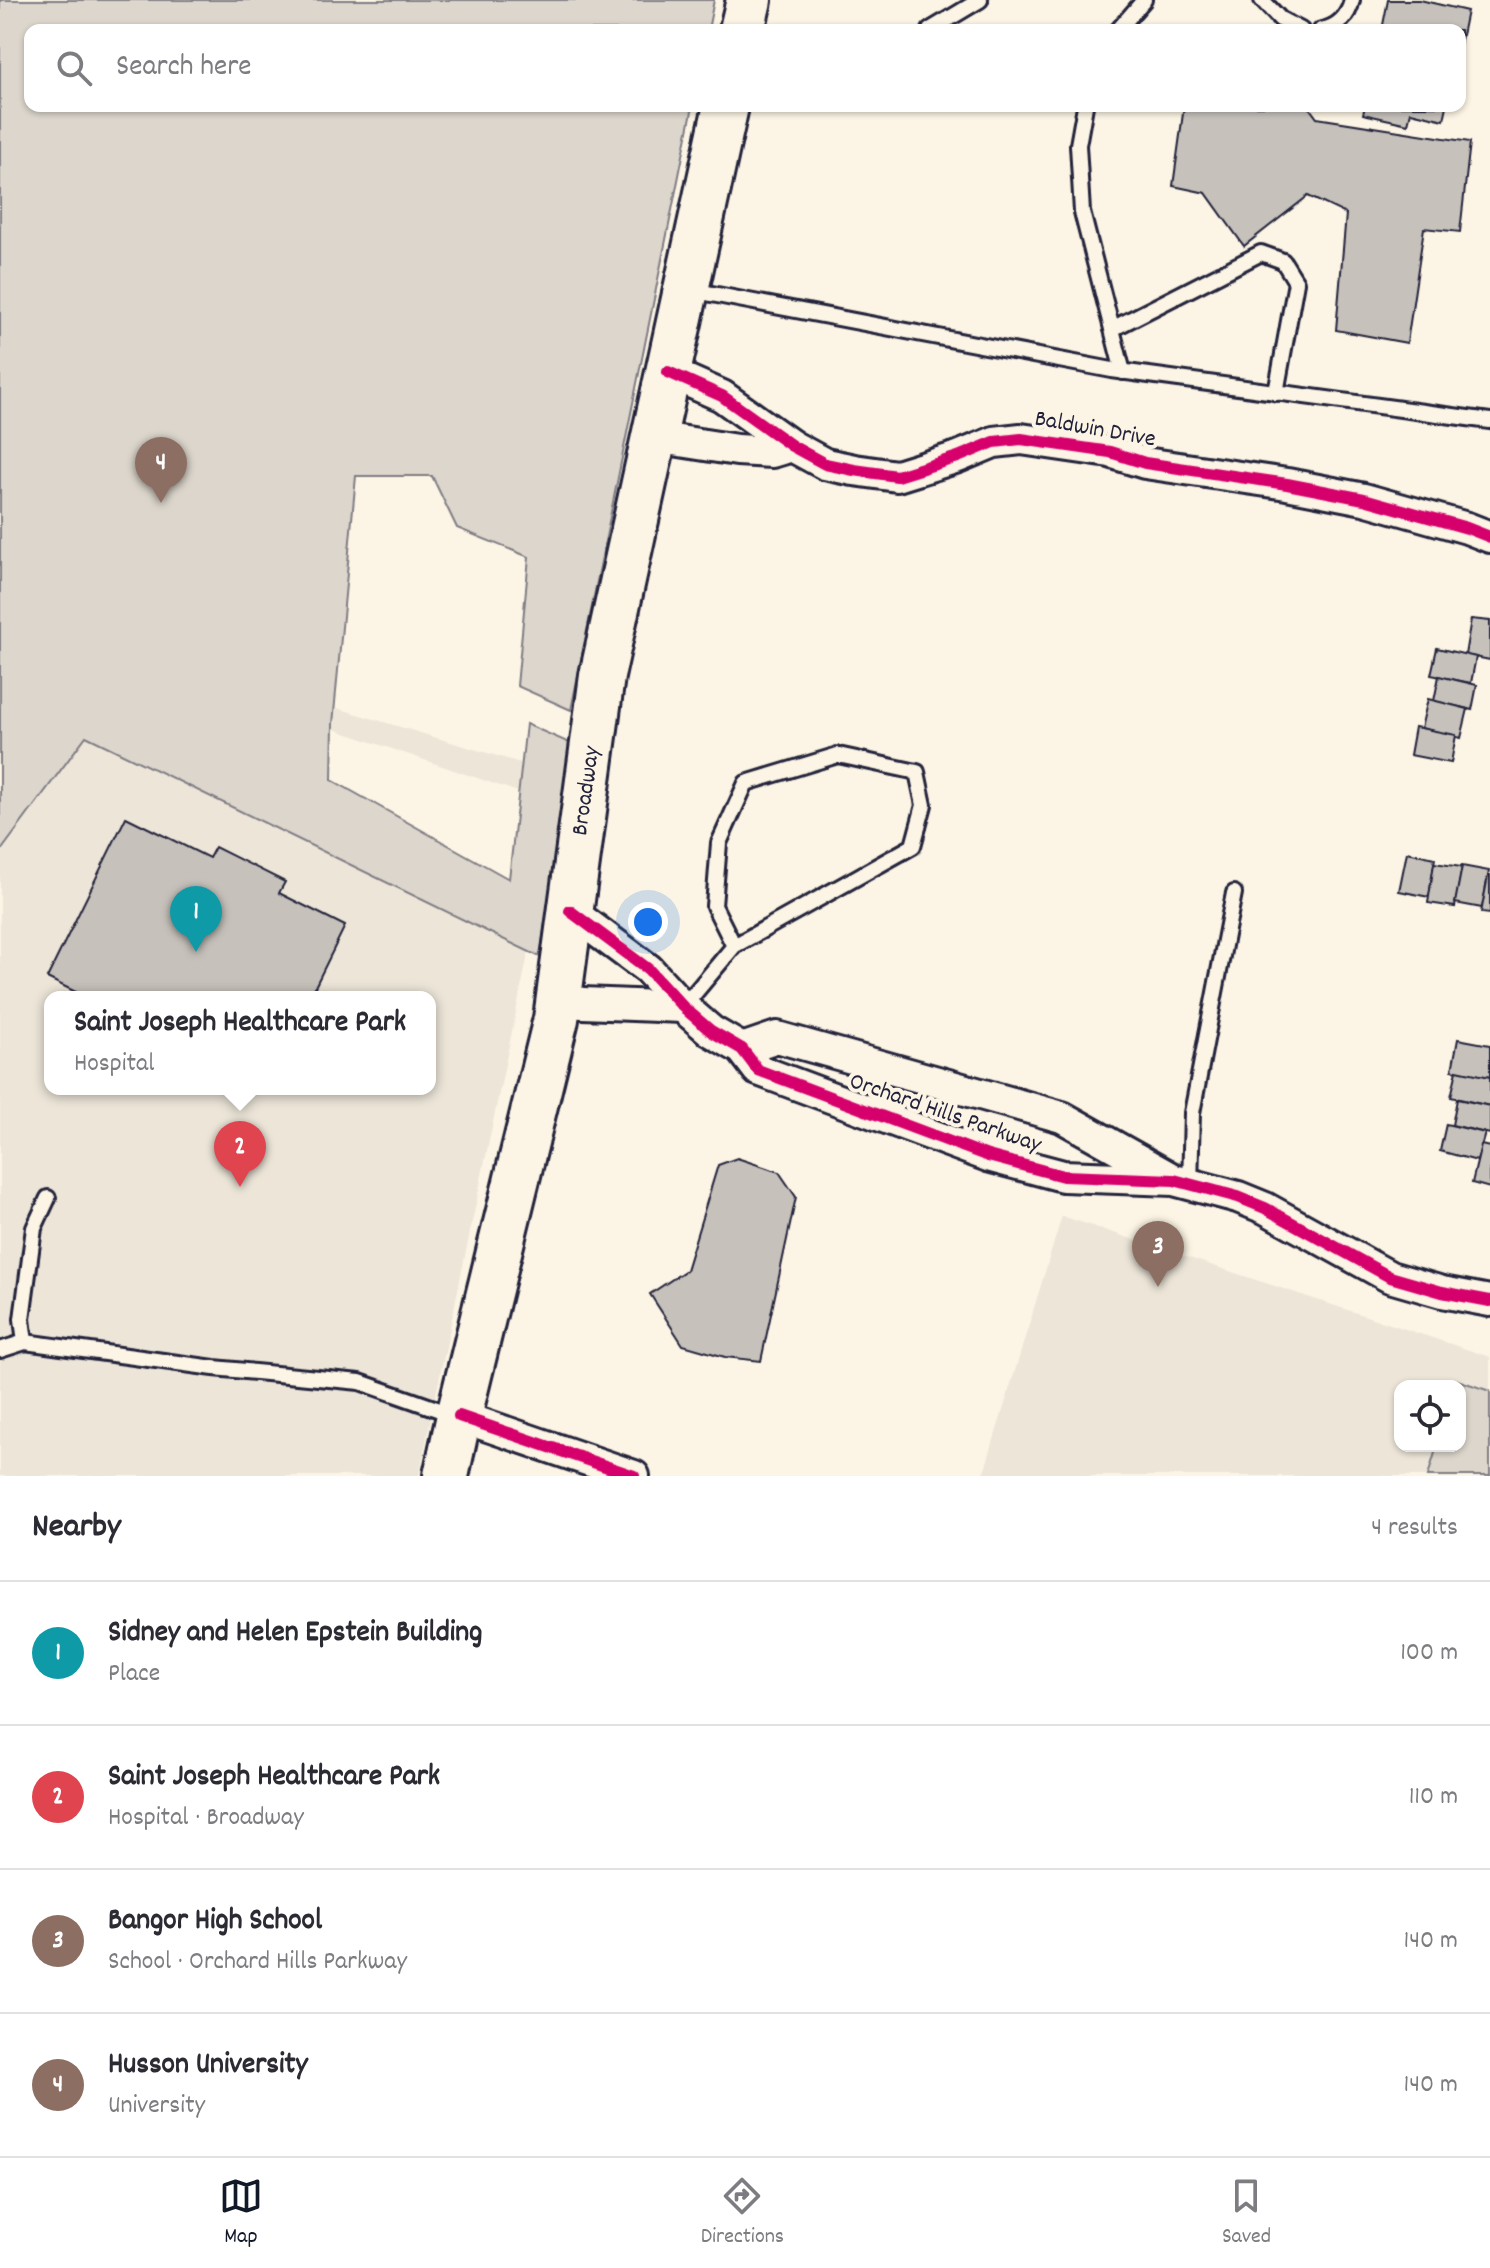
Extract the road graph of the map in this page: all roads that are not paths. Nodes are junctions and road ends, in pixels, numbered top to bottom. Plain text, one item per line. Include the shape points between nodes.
1 (749, 0) edge
2 (980, 0) edge
3 (1144, 0) edge
4 (1262, 0) edge
5 (1352, 0) edge
6 (743, 24) edge
7 (940, 24) edge
8 (1123, 24) edge
9 (1290, 24) edge
10 (1336, 24) edge
11 (725, 112) edge
12 (1084, 112) edge
13 (686, 289) junction
14 (1112, 329) junction
15 (668, 372) junction
16 (1123, 372) junction
17 (1276, 393) junction
18 (1490, 421) edge
19 (654, 437) junction
20 (792, 446) junction
21 (1490, 537) edge
22 (1234, 893) dead end
23 (570, 911) junction
24 (734, 946) junction
25 (558, 1002) junction
26 (683, 1007) junction
27 (742, 1049) junction
28 (1182, 1183) junction
29 (48, 1198) dead end
30 (1490, 1301) edge
31 (25, 1342) junction
32 (0, 1350) edge
33 (459, 1416) junction
34 (446, 1476) edge
35 (634, 1476) edge

1 - 6 main road
2 - 7 lane
3 - 8 lane
4 - 9 lane
5 - 10 lane via 1349,13
11 - 13 main road, Broadway
12 - 14 lane via 1078,145 1082,212
13 - 15 main road, Broadway
13 - 16 lane
14 - 16 lane
14 - 17 lane via 1261,253 1283,261 1296,282
15 - 19 main road, Broadway
15 - 20 street, Baldwin Drive via 722,396
16 - 17 lane
17 - 18 lane
19 - 20 street via 737,450 772,452
19 - 23 main road, Broadway via 602,676
20 - 21 street, Baldwin Drive via 825,464 897,476 994,442 1021,439 1364,499
22 - 28 lane
23 - 25 main road, Broadway
23 - 26 street, Orchard Hills Parkway via 648,969
24 - 24 lane via 913,846 924,805 917,772 838,755 746,783 719,843 714,906
24 - 26 lane
25 - 26 street
25 - 33 main road, Broadway
26 - 27 street, Orchard Hills Parkway
27 - 28 street, Orchard Hills Parkway via 758,1070 988,1156 1063,1176
27 - 28 street, Orchard Hills Parkway via 777,1037 1010,1101 1062,1117
28 - 30 street, Orchard Hills Parkway via 1265,1208 1390,1277
29 - 31 lane via 34,1228 22,1319
31 - 32 lane
31 - 33 lane via 360,1382
33 - 34 main road, Broadway
33 - 35 street

